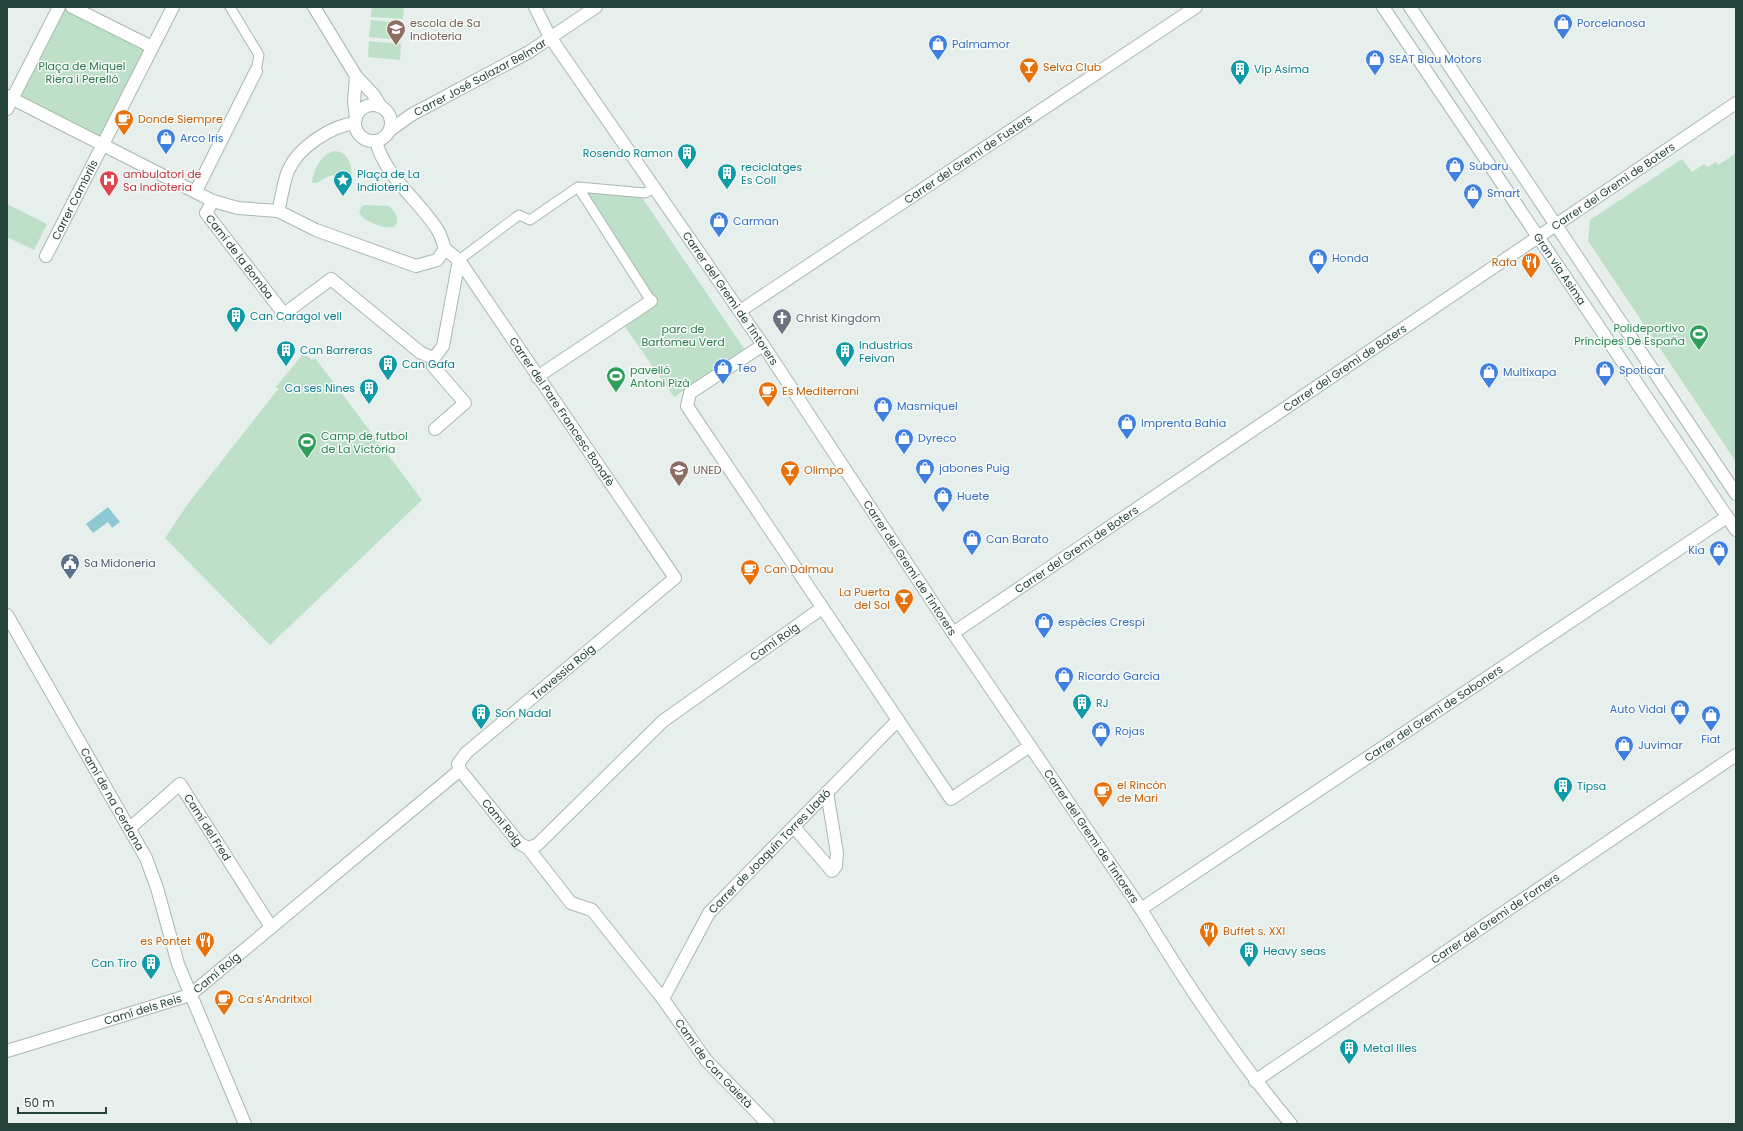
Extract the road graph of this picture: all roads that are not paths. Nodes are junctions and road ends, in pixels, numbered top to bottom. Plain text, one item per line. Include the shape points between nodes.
1 (59, 7) edge
2 (72, 7) edge
3 (173, 7) edge
4 (230, 7) edge
5 (314, 7) edge
6 (534, 7) edge
7 (596, 7) edge
8 (1196, 7) edge
9 (1383, 7) edge
10 (1410, 7) edge
11 (550, 38) junction
12 (152, 47) junction
13 (256, 71) joint
14 (356, 76) junction
15 (10, 97) edge
16 (1736, 103) edge
17 (383, 108) junction
18 (7, 109) edge
19 (411, 115) junction
20 (356, 121) junction
21 (389, 131) junction
22 (376, 140) junction
23 (103, 144) junction
24 (578, 187) junction
25 (654, 188) junction
26 (196, 191) junction
27 (213, 201) junction
28 (278, 211) junction
29 (1555, 225) junction
30 (1538, 236) junction
31 (445, 250) junction
32 (46, 256) dead end
33 (459, 260) junction
34 (651, 301) joint
35 (740, 311) junction
36 (763, 345) junction
37 (434, 358) junction
38 (537, 377) junction
39 (435, 428) dead end
40 (1736, 494) edge
41 (1727, 517) junction
42 (1736, 530) edge
43 (675, 578) joint
44 (822, 608) junction
45 (7, 615) edge
46 (953, 633) junction
47 (898, 720) junction
48 (1030, 746) junction
49 (1736, 756) edge
50 (460, 770) junction
51 (827, 792) junction
52 (794, 827) junction
53 (130, 828) junction
54 (528, 848) junction
55 (1140, 909) junction
56 (271, 927) junction
57 (190, 995) junction
58 (663, 999) junction
59 (7, 1051) edge
60 (1255, 1081) junction
61 (245, 1124) edge
62 (768, 1124) edge
63 (1291, 1124) edge

1 - 15 street
2 - 12 street
3 - 12 street
4 - 13 street via 259,55
5 - 14 street
6 - 11 street, Carrer del Gremi de Tintorers
7 - 11 street, Carrer José Salazar Belmar
8 - 35 street, Carrer del Gremi de Fusters
9 - 30 street, Gran via Asima
10 - 29 street, Gran via Asima
11 - 19 street, Carrer José Salazar Belmar via 529,52
11 - 25 street, Carrer del Gremi de Tintorers
12 - 23 street
13 - 26 street
14 - 17 street
14 - 20 street
15 - 18 street
15 - 23 street
16 - 29 street, Carrer del Gremi de Boters
17 - 19 street, Carrer José Salazar Belmar
17 - 20 street via 370,105 365,107
17 - 21 street via 391,120
19 - 21 street
20 - 22 street via 364,138
20 - 28 street via 333,129 307,146 289,169
21 - 22 street via 382,139
22 - 31 street via 379,152 390,171 438,230
23 - 26 street
23 - 32 street, Carrer Cambrils
24 - 25 street via 645,193
24 - 33 street via 530,220 519,215
24 - 34 street
25 - 35 street, Carrer del Gremi de Tintorers
26 - 27 street
27 - 28 street via 238,208
27 - 37 street, Camí de la Bomba via 206,213 284,314 331,279 421,353
28 - 31 street via 316,230 416,266 437,260
29 - 30 street, Carrer del Gremi de Boters
29 - 40 street, Gran via Asima
30 - 41 street, Gran via Asima
30 - 46 street, Carrer del Gremi de Boters
31 - 33 street, Carrer del Pare Francesc Bonafè
33 - 37 street via 443,346
33 - 38 street, Carrer del Pare Francesc Bonafè
34 - 38 street
35 - 36 street, Carrer del Gremi de Tintorers
36 - 44 street via 690,393 687,406
36 - 46 street, Carrer del Gremi de Tintorers
37 - 39 street via 433,366 465,403
38 - 43 street, Carrer del Pare Francesc Bonafè
41 - 42 street, Gran via Asima
41 - 55 street, Carrer del Gremi de Saboners
43 - 50 street, Travessia Roig via 466,753 458,764
44 - 47 street
44 - 54 street, Camí Roig via 663,721 537,845
45 - 53 street, Camí de na Cerdana
46 - 48 street, Carrer del Gremi de Tintorers
47 - 48 street via 950,798
47 - 51 street, Carrer de Joaquín Torres Lladó
48 - 55 street, Carrer del Gremi de Tintorers
49 - 60 street, Carrer del Gremi de Forners
50 - 54 street, Camí Roig via 519,844
50 - 56 street, Camí Roig
51 - 52 street, Carrer de Joaquín Torres Lladó
51 - 52 street via 837,853 836,866 832,871
52 - 58 street, Carrer de Joaquín Torres Lladó via 709,913
53 - 56 street, Camí del Fred via 180,784
53 - 57 street, Camí de na Cerdana via 146,858 157,888 178,964
54 - 58 street, Camí de Can Gaietà via 571,903 592,910
55 - 60 street, Carrer del Gremi de Tintorers
56 - 57 street, Camí Roig
57 - 59 street, Camí dels Reis
57 - 61 street, Camí dels Reis
58 - 62 street, Camí de Can Gaietà via 706,1060
60 - 63 street, Carrer del Gremi de Tintorers

